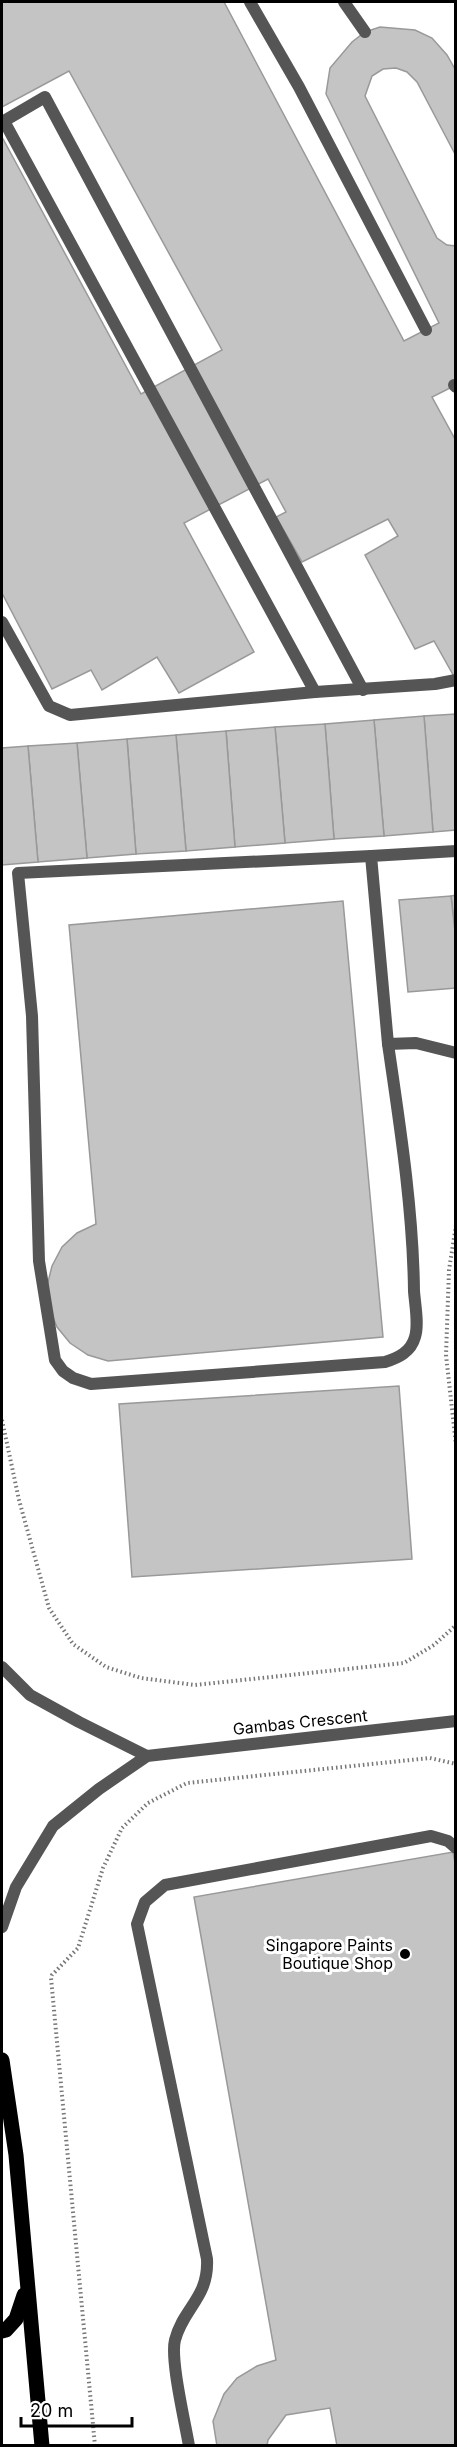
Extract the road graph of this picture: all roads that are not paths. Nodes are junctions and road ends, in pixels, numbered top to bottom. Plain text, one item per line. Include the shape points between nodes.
1 (250, 2) edge
2 (344, 2) edge
3 (366, 32) dead end
4 (426, 330) dead end
5 (2, 622) edge
6 (456, 680) edge
7 (363, 690) junction
8 (315, 692) junction
9 (456, 851) edge
10 (371, 856) junction
11 (388, 1044) junction
12 (456, 1053) edge
13 (2, 1667) edge
14 (456, 1721) edge
15 (147, 1756) junction
16 (456, 1848) edge
17 (2, 1926) edge
18 (2, 2060) edge
19 (27, 2286) junction
20 (2, 2331) edge
21 (42, 2445) edge
22 (189, 2445) edge

1 - 4 street
2 - 3 street
5 - 8 street via 49,706 70,715
6 - 7 street
7 - 8 street
7 - 8 street via 45,97 4,121
9 - 10 street
10 - 11 street
10 - 11 street via 18,873 32,1016 39,1261 51,1342 55,1360 63,1371 92,1384 384,1362 399,1358 409,1348 415,1336 414,1274
11 - 12 street via 416,1043
13 - 15 street via 30,1695
14 - 15 street, Gambas Crescent
15 - 17 street, Gambas Crescent via 53,1826 16,1887
16 - 22 street via 448,1841 430,1836 165,1885 145,1902 137,1924 207,2259 204,2288 175,2340
18 - 19 main road via 16,2155
19 - 20 main road via 16,2319
19 - 21 main road

